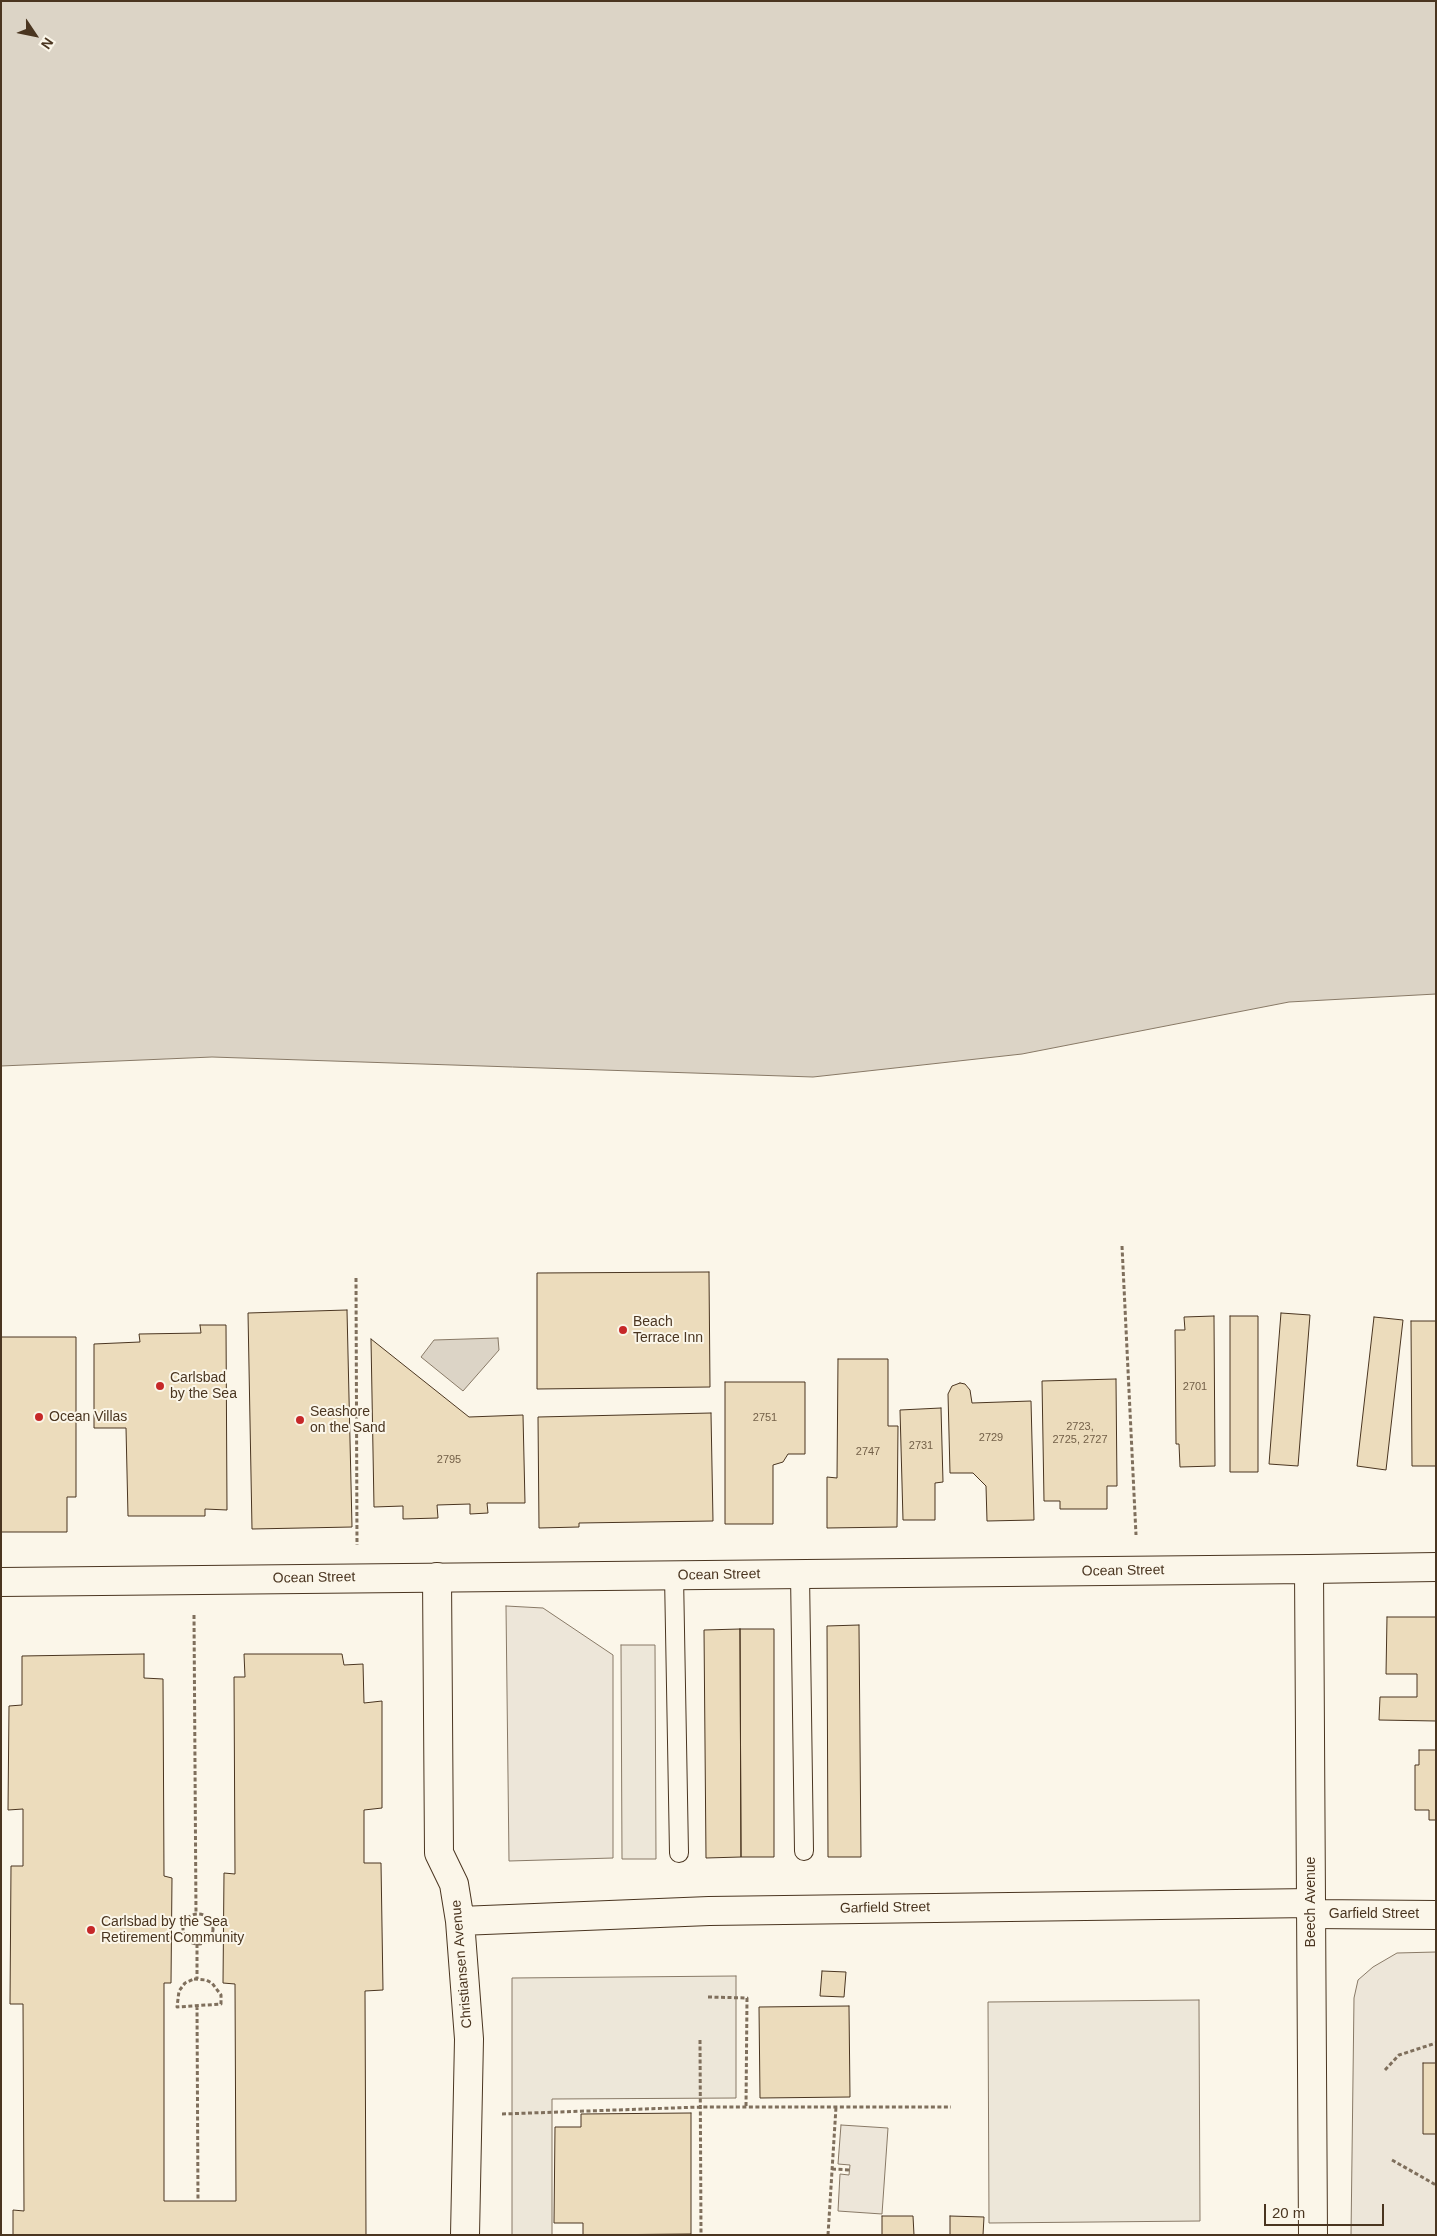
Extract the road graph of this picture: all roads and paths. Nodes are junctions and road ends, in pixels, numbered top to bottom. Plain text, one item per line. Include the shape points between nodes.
1 (1122, 1246) dead end
2 (356, 1278) dead end
3 (357, 1525) dead end
4 (1436, 1567) edge
5 (1310, 1569) junction
6 (1138, 1571) junction
7 (800, 1574) junction
8 (674, 1575) junction
9 (437, 1577) junction
10 (1, 1582) edge
11 (194, 1622) dead end
12 (804, 1851) dead end
13 (678, 1853) dead end
14 (1311, 1909) junction
15 (196, 1914) junction
16 (1436, 1915) edge
17 (460, 1921) junction
18 (197, 1944) junction
19 (197, 1979) junction
20 (708, 1997) dead end
21 (197, 2006) junction
22 (700, 2040) dead end
23 (1436, 2043) edge
24 (1385, 2070) dead end
25 (700, 2107) junction
26 (746, 2107) junction
27 (836, 2107) junction
28 (952, 2107) dead end
29 (466, 2115) junction
30 (1392, 2160) dead end
31 (832, 2169) junction
32 (850, 2170) dead end
33 (1436, 2185) edge
34 (198, 2201) dead end
35 (465, 2235) edge
36 (701, 2235) edge
37 (828, 2235) edge
38 (1313, 2235) edge

1 - 6 path
2 - 3 path
4 - 5 street, Ocean Street
5 - 6 street, Ocean Street
5 - 14 street, Beech Avenue
6 - 7 street, Ocean Street
7 - 8 street, Ocean Street
7 - 12 lane
8 - 9 street, Ocean Street
8 - 13 lane
9 - 10 street, Ocean Street
9 - 17 street, Christiansen Avenue via 439,1853 454,1884
11 - 15 path
14 - 16 street, Garfield Street
14 - 17 street, Garfield Street via 709,1911
14 - 38 street, Beech Avenue
15 - 18 path via 187,1919 182,1928 188,1940
15 - 18 path via 207,1916 213,1931 206,1942
17 - 29 street, Christiansen Avenue via 469,2039
18 - 19 path
19 - 21 path via 185,1984 176,1999 177,2007
19 - 21 path via 206,1980 218,1988 221,2004
20 - 26 path via 747,1998
21 - 34 path
22 - 25 path
23 - 24 path via 1399,2055
25 - 26 path
25 - 29 path
25 - 36 path
26 - 27 path
27 - 28 path
27 - 31 path
29 - 35 street, Christiansen Avenue
30 - 33 path
31 - 32 path
31 - 37 path

